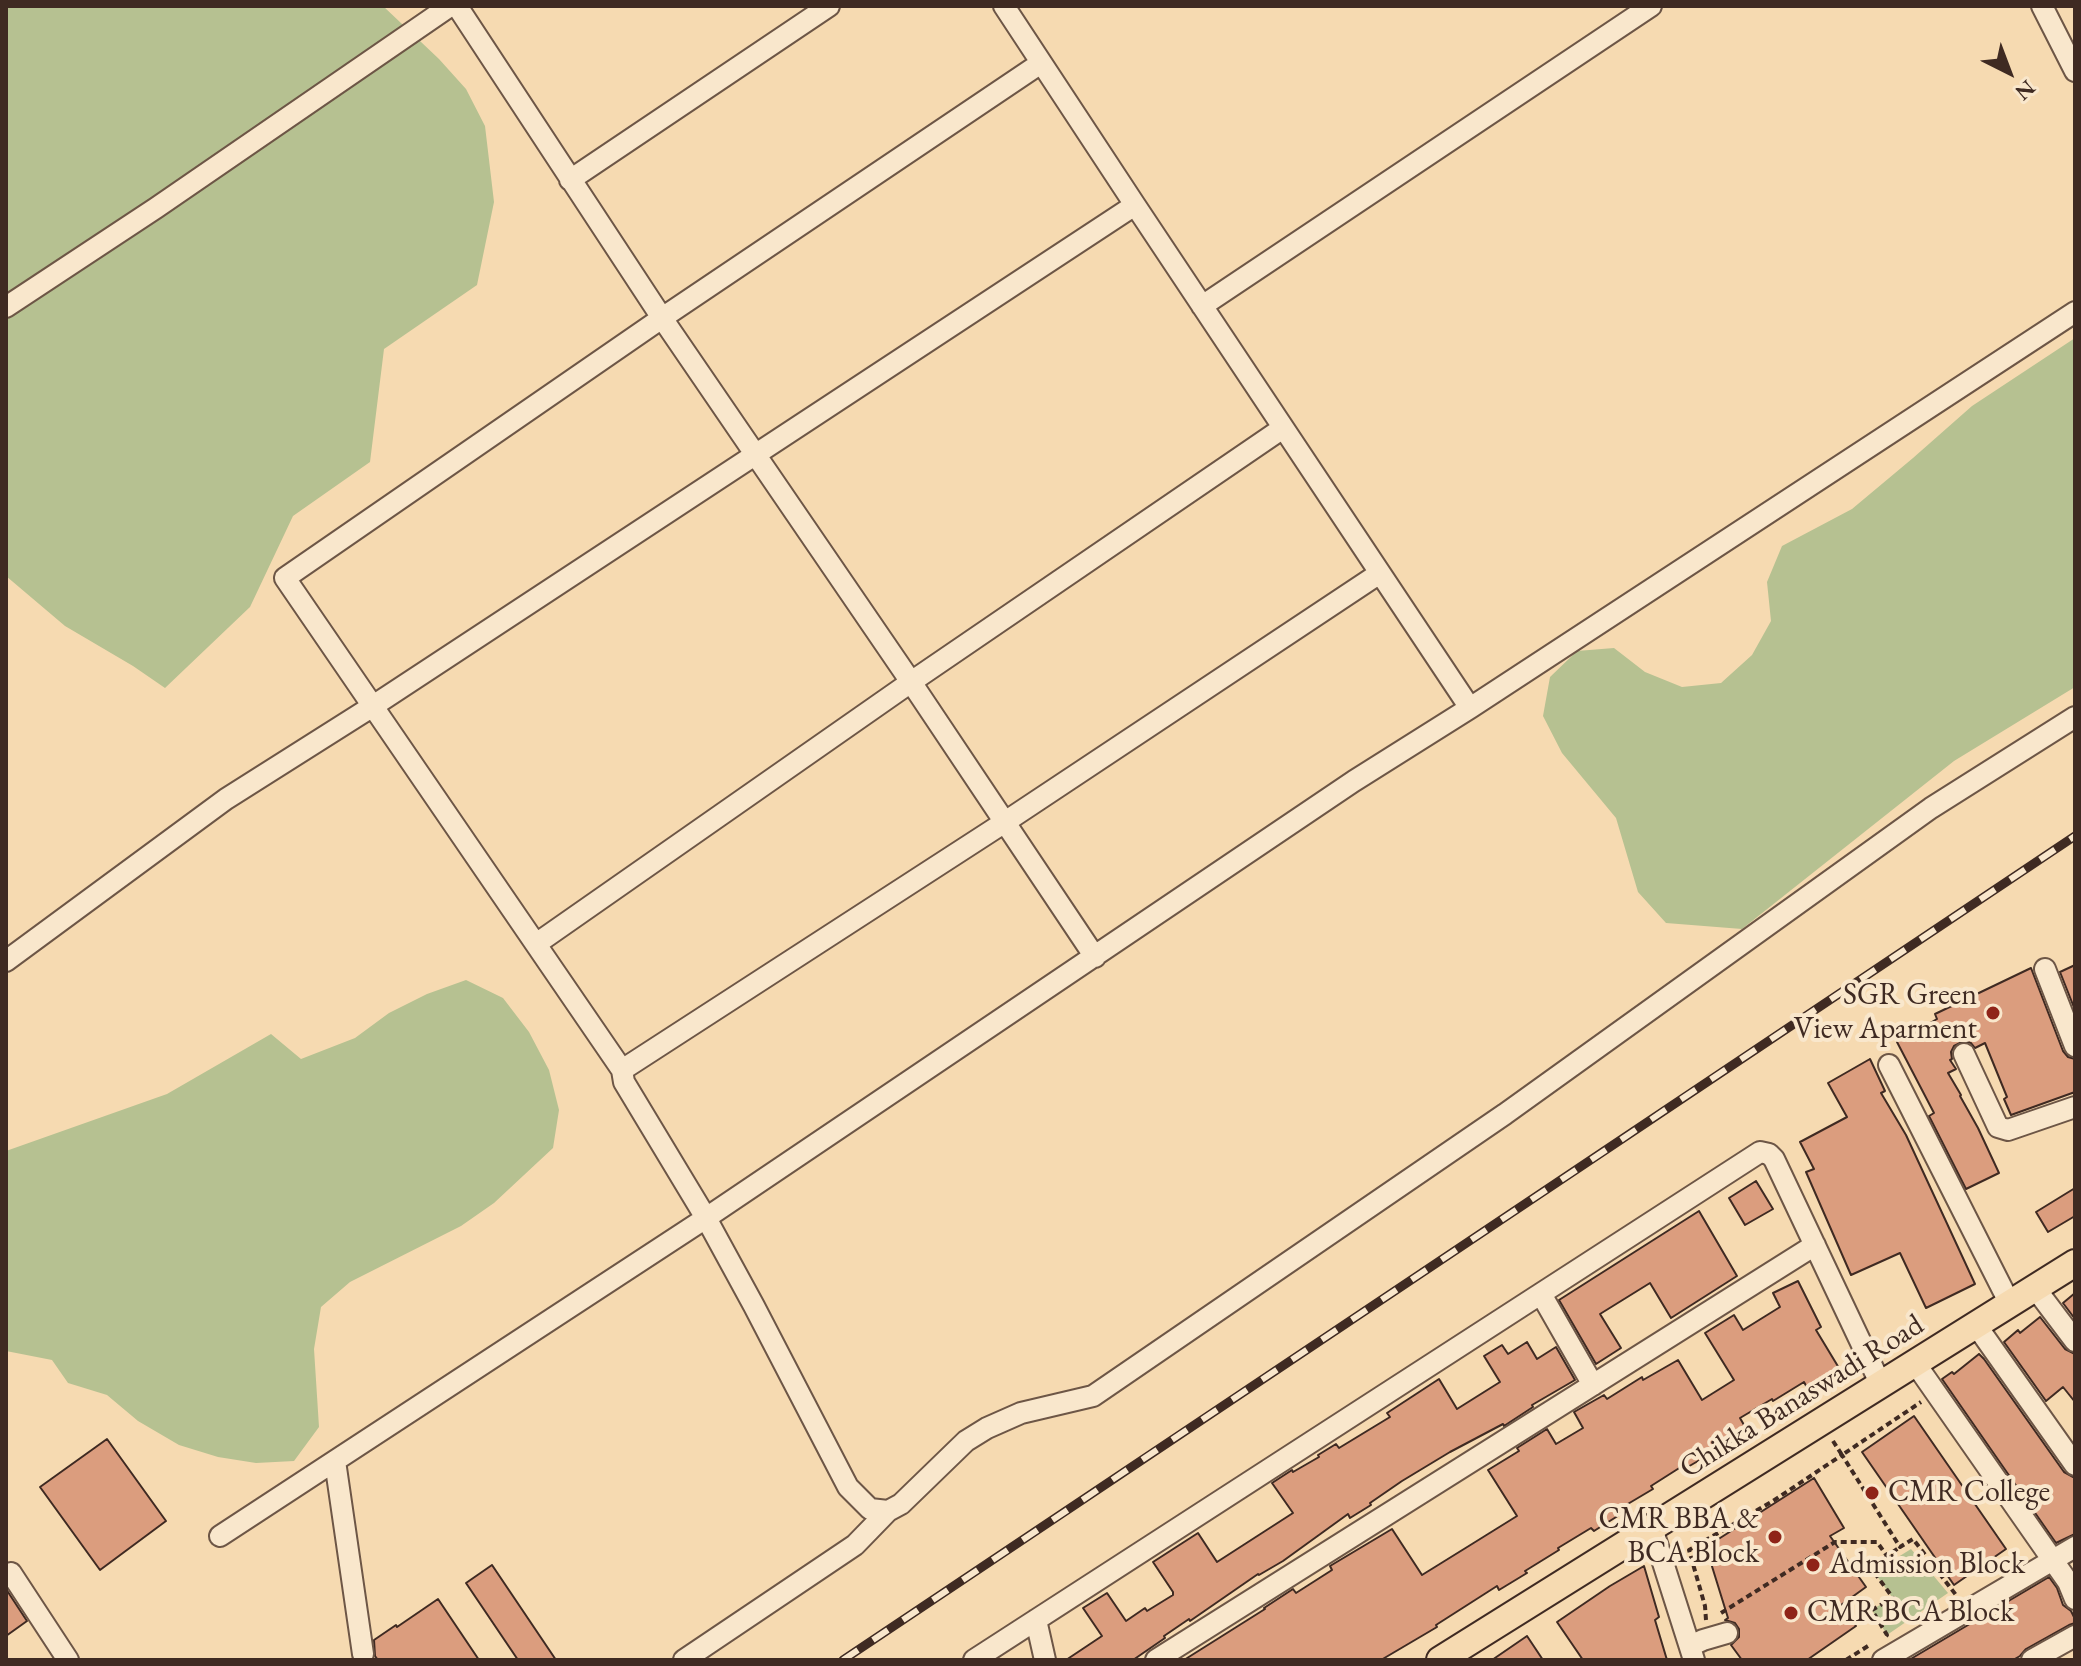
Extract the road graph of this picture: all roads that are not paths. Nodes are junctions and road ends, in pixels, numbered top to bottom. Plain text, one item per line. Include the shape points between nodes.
1 (450, 6) edge
2 (457, 6) edge
3 (829, 6) edge
4 (1004, 6) edge
5 (1651, 6) edge
6 (2042, 6) edge
7 (1041, 63) junction
8 (2075, 71) edge
9 (570, 180) junction
10 (1135, 205) junction
11 (1202, 306) junction
12 (6, 307) edge
13 (2075, 312) edge
14 (662, 318) junction
15 (1283, 428) junction
16 (755, 455) junction
17 (1380, 573) junction
18 (911, 682) junction
19 (373, 706) junction
20 (1470, 708) junction
21 (2075, 717) edge
22 (1005, 822) junction
23 (536, 944) junction
24 (1095, 957) junction
25 (6, 961) edge
26 (2045, 969) dead end
27 (2075, 1046) edge
28 (1964, 1054) dead end
29 (1889, 1065) dead end
30 (622, 1070) junction
31 (2075, 1107) edge
32 (706, 1218) junction
33 (1815, 1245) junction
34 (2075, 1263) edge
35 (2035, 1288) junction
36 (1541, 1294) junction
37 (2010, 1304) junction
38 (1976, 1325) junction
39 (2075, 1341) edge
40 (1915, 1363) junction
41 (1593, 1385) junction
42 (1881, 1385) junction
43 (335, 1461) junction
44 (2075, 1465) edge
45 (888, 1511) junction
46 (1652, 1528) junction
47 (220, 1536) dead end
48 (2075, 1547) edge
49 (2053, 1561) junction
50 (11, 1573) dead end
51 (2075, 1599) edge
52 (1036, 1620) junction
53 (1714, 1632) road end
54 (2075, 1636) edge
55 (1692, 1653) edge
56 (363, 1654) dead end
57 (68, 1660) edge
58 (684, 1660) edge
59 (974, 1660) edge
60 (1045, 1660) edge
61 (1156, 1660) edge
62 (1440, 1660) edge
63 (1883, 1660) edge
64 (2032, 1660) edge

1 - 12 street
2 - 9 street
3 - 9 street
4 - 7 street
5 - 11 street
6 - 8 street
7 - 10 street
7 - 14 street
9 - 14 street
10 - 11 street
10 - 16 street
11 - 15 street
13 - 20 street
14 - 16 street
14 - 19 street via 285,578
15 - 17 street
15 - 18 street
16 - 18 street
16 - 19 street
17 - 20 street
17 - 22 street
18 - 22 street
18 - 23 street
19 - 23 street
19 - 25 street via 226,799
20 - 24 street
21 - 45 street via 1931,808 1505,1114 1093,1396 1021,1413 987,1428
22 - 24 street
22 - 30 street
23 - 30 street
24 - 32 street
26 - 27 street
28 - 31 street via 1998,1127 2008,1130
29 - 37 street
30 - 32 street via 624,1082
32 - 43 street
32 - 45 street via 848,1487 870,1509
33 - 36 street via 1774,1159 1760,1152
33 - 41 street
33 - 42 street
34 - 35 main road, Chikka Banaswadi Road
35 - 37 main road, Chikka Banaswadi Road
35 - 39 street
36 - 41 street
36 - 52 street
37 - 38 main road, Chikka Banaswadi Road
38 - 40 main road, Chikka Banaswadi Road
38 - 44 street
40 - 42 main road, Chikka Banaswadi Road
40 - 49 street
41 - 61 street
42 - 46 main road, Chikka Banaswadi Road
43 - 47 street
43 - 56 street
45 - 58 street via 855,1545
46 - 55 street
46 - 62 main road, Chikka Banaswadi Road
48 - 49 street
49 - 51 street
49 - 63 street
50 - 57 street
52 - 59 street
52 - 60 street
53 - 55 street
54 - 64 street

